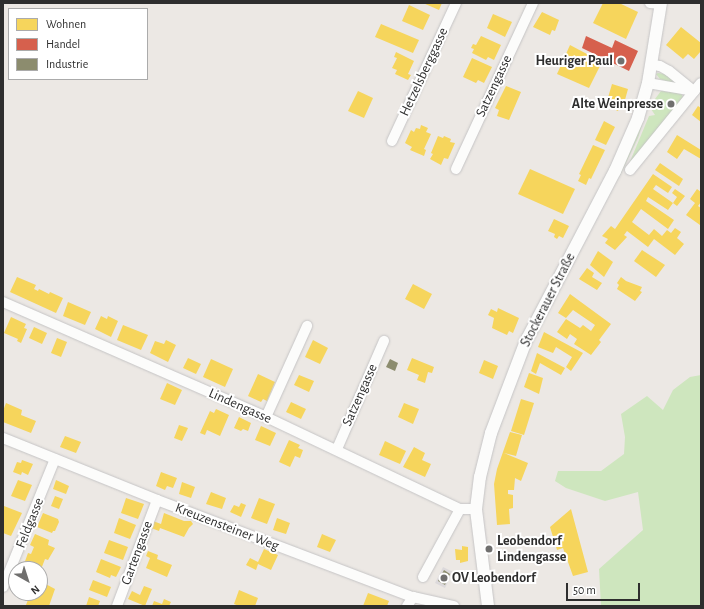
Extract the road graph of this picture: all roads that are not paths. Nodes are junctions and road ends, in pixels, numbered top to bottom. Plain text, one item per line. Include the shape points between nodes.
1 (456, 3) edge
2 (532, 3) edge
3 (657, 3) edge
4 (651, 64) junction
5 (648, 83) junction
6 (701, 83) edge
7 (694, 91) junction
8 (392, 141) dead end
9 (456, 170) dead end
10 (630, 170) dead end
11 (3, 302) edge
12 (308, 326) dead end
13 (384, 341) dead end
14 (266, 417) junction
15 (3, 438) edge
16 (337, 449) junction
17 (55, 459) junction
18 (156, 500) junction
19 (460, 509) junction
20 (476, 509) junction
21 (423, 577) dead end
22 (3, 587) edge
23 (410, 602) edge
24 (120, 605) edge
25 (454, 606) edge
26 (488, 606) edge

1 - 8 street, Hetzelsberggasse
2 - 9 street, Satzengasse
3 - 4 street, Stockerauer Straße
4 - 5 street, Stockerauer Straße
4 - 7 street via 669,71
5 - 7 street
5 - 20 street, Stockerauer Straße via 638,118 616,171 546,301 513,374 491,433 480,477
6 - 7 street
7 - 10 street
11 - 14 street, Lindengasse
12 - 14 street
13 - 16 street, Satzengasse
14 - 16 street, Lindengasse
15 - 17 street, Kreuzensteiner Weg
16 - 19 street, Lindengasse via 389,477
17 - 18 street, Kreuzensteiner Weg
17 - 22 street, Feldgasse
18 - 23 street, Kreuzensteiner Weg
18 - 24 street, Gartengasse
19 - 20 street, Lindengasse
19 - 21 street
20 - 26 street, Stockerauer Straße
23 - 25 street, Kreuzensteiner Weg

